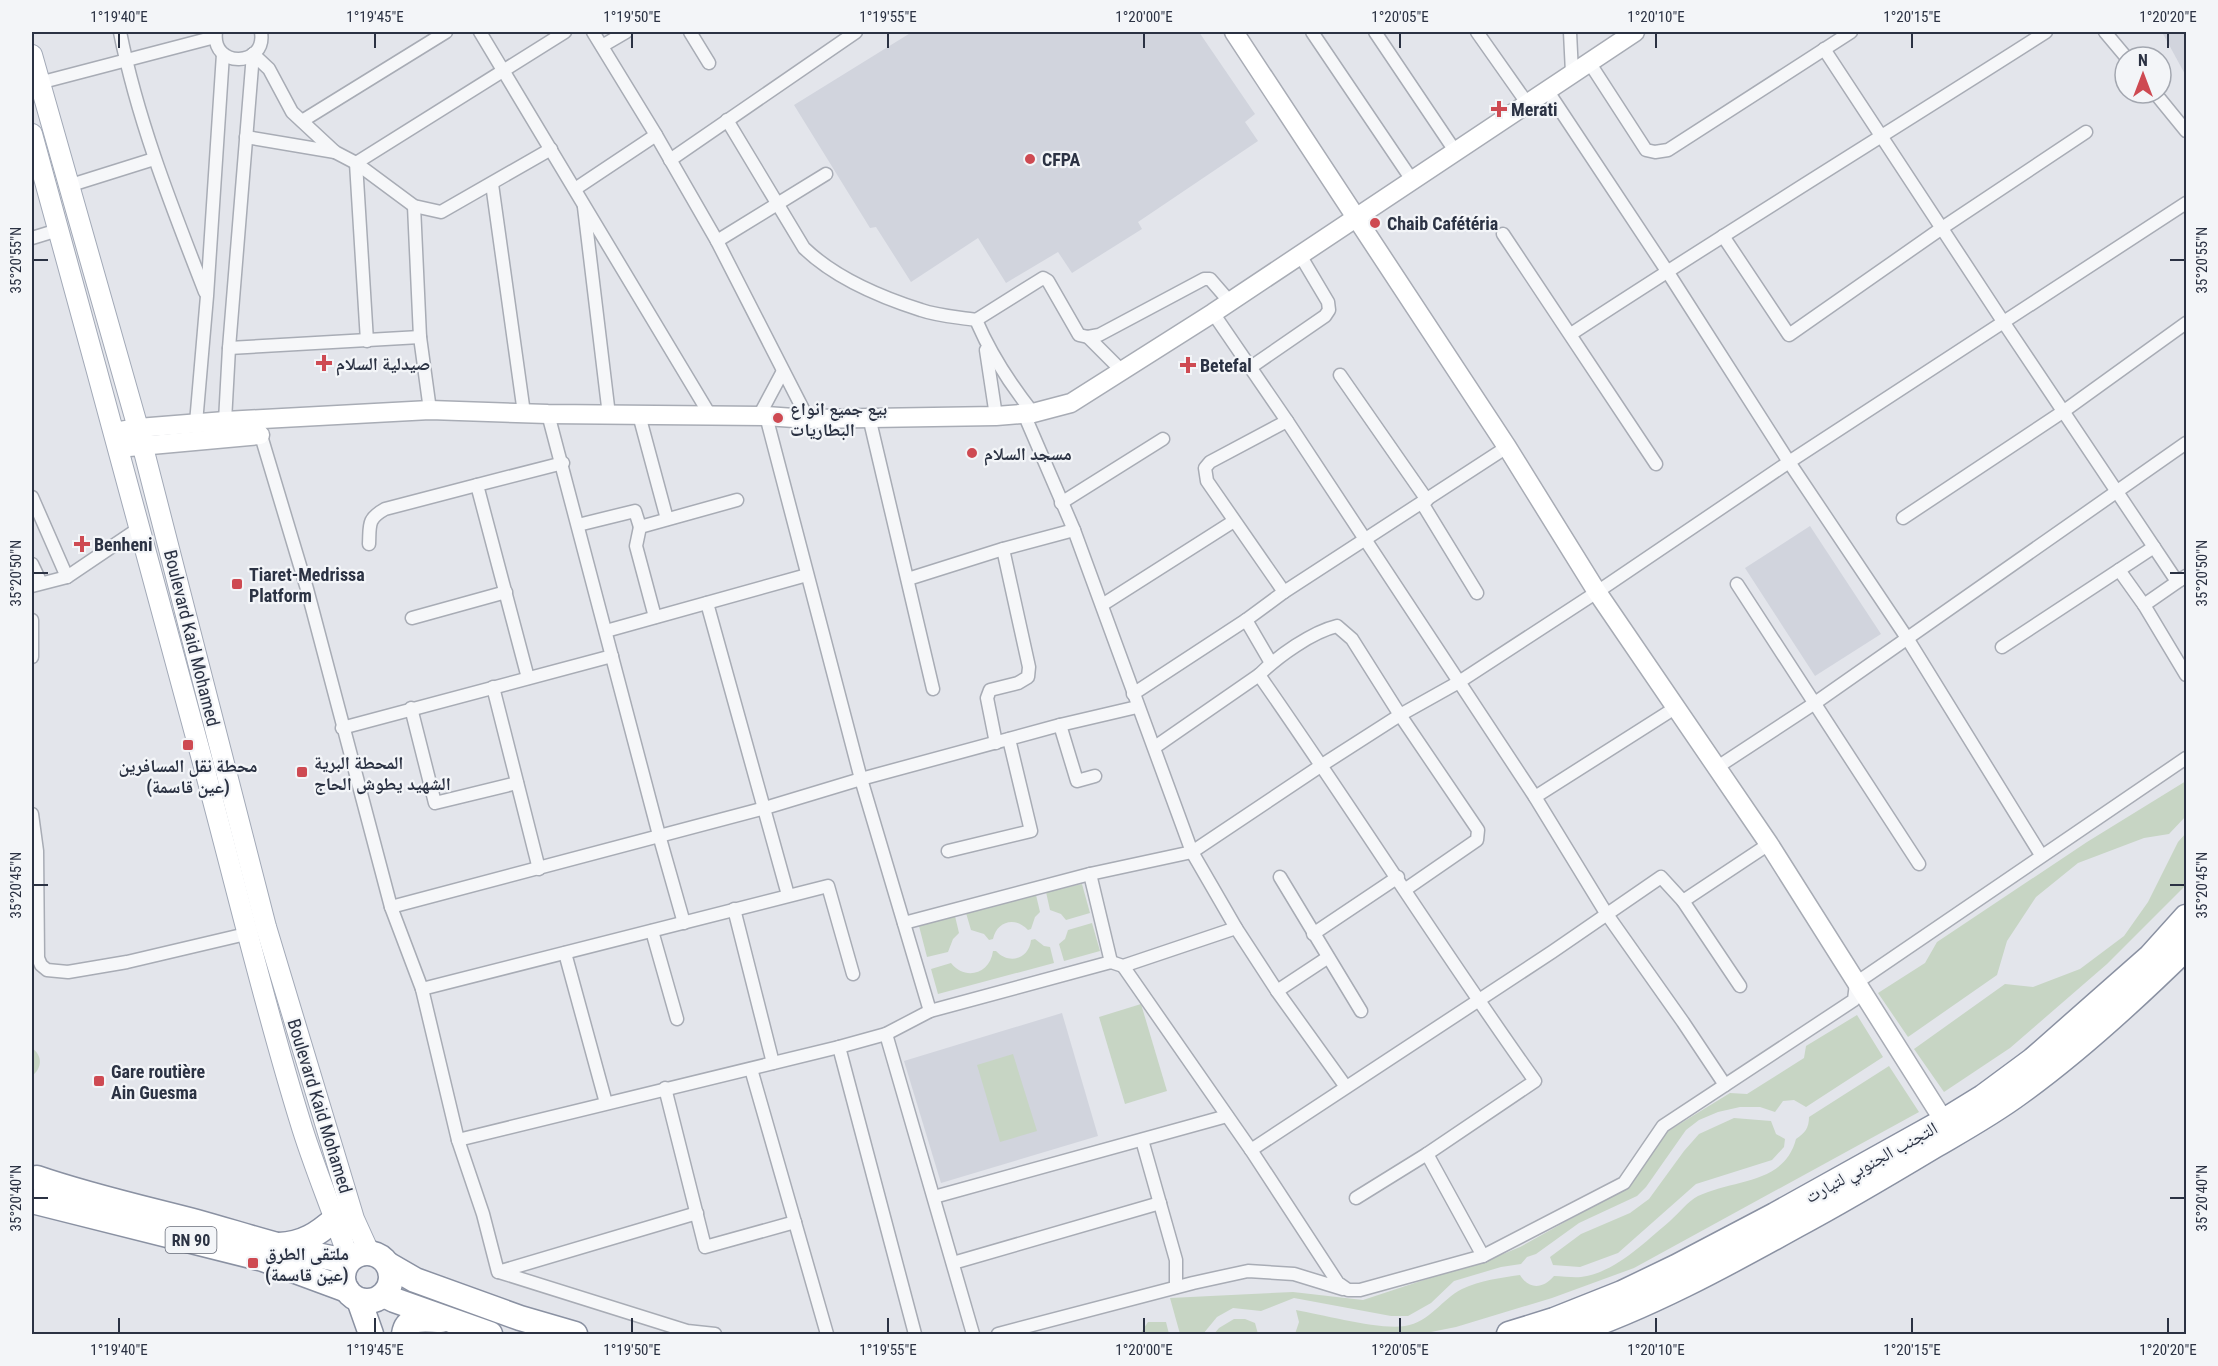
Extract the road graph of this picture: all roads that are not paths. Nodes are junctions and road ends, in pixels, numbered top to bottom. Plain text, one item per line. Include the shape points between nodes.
1 (120, 32) edge
2 (261, 32) edge
3 (446, 32) edge
4 (480, 32) edge
5 (565, 32) edge
6 (593, 32) edge
7 (626, 32) edge
8 (690, 32) edge
9 (856, 32) edge
10 (1234, 32) edge
11 (1311, 32) edge
12 (1375, 32) edge
13 (1477, 32) edge
14 (1558, 32) edge
15 (1635, 32) edge
16 (1851, 32) edge
17 (2046, 32) edge
18 (2105, 32) edge
19 (215, 34) edge
20 (1570, 38) edge
21 (2116, 45) edge
22 (602, 46) junction
23 (1824, 50) junction
24 (223, 54) junction
25 (253, 54) junction
26 (32, 56) edge
27 (126, 62) junction
28 (1589, 62) junction
29 (709, 63) dead end
30 (504, 70) junction
31 (1572, 73) junction
32 (39, 82) junction
33 (1547, 90) junction
34 (1527, 104) junction
35 (2166, 105) edge
36 (727, 120) junction
37 (302, 121) junction
38 (2187, 131) edge
39 (2086, 132) dead end
40 (32, 134) edge
41 (656, 135) junction
42 (246, 137) junction
43 (1883, 137) junction
44 (551, 149) junction
45 (1455, 151) junction
46 (335, 152) junction
47 (154, 159) junction
48 (670, 159) junction
49 (356, 163) junction
50 (826, 174) dead end
51 (1412, 180) junction
52 (492, 184) junction
53 (68, 186) junction
54 (575, 189) junction
55 (583, 202) junction
56 (777, 203) junction
57 (2187, 203) edge
58 (414, 206) junction
59 (1357, 217) junction
60 (1942, 228) junction
61 (58, 230) junction
62 (1503, 234) dead end
63 (1723, 236) junction
64 (32, 238) edge
65 (717, 241) junction
66 (1300, 255) junction
67 (1667, 271) junction
68 (207, 296) junction
69 (1230, 302) junction
70 (1214, 314) junction
71 (976, 320) junction
72 (2004, 323) junction
73 (2187, 323) edge
74 (1571, 334) junction
75 (420, 337) junction
76 (1088, 337) junction
77 (367, 341) junction
78 (985, 342) junction
79 (228, 348) junction
80 (1251, 367) junction
81 (783, 371) junction
82 (1122, 371) junction
83 (1340, 375) dead end
84 (429, 411) junction
85 (2064, 411) junction
86 (524, 413) junction
87 (548, 414) junction
88 (1029, 414) junction
89 (609, 415) junction
90 (639, 415) junction
91 (710, 416) junction
92 (762, 416) junction
93 (996, 416) junction
94 (869, 417) junction
95 (808, 419) junction
96 (225, 421) junction
97 (1287, 421) junction
98 (196, 423) junction
99 (259, 427) junction
100 (140, 437) junction
101 (1163, 439) dead end
102 (116, 440) junction
103 (2187, 443) edge
104 (1507, 447) junction
105 (1789, 462) junction
106 (563, 463) junction
107 (1656, 464) dead end
108 (477, 485) junction
109 (2117, 490) junction
110 (32, 497) edge
111 (737, 500) dead end
112 (1424, 501) junction
113 (1061, 502) junction
114 (1903, 518) dead end
115 (667, 519) junction
116 (1234, 521) junction
117 (578, 525) junction
118 (640, 527) junction
119 (138, 529) junction
120 (1074, 530) junction
121 (1365, 540) junction
122 (369, 543) dead end
123 (2154, 547) junction
124 (1003, 549) junction
125 (32, 564) edge
126 (2119, 570) junction
127 (807, 575) junction
128 (67, 577) junction
129 (2183, 578) edge
130 (908, 579) junction
131 (1737, 584) dead end
132 (36, 585) edge
133 (506, 592) junction
134 (1284, 592) junction
135 (1598, 592) junction
136 (1477, 593) dead end
137 (707, 603) junction
138 (2144, 604) junction
139 (1102, 605) junction
140 (654, 617) junction
141 (412, 618) dead end
142 (32, 620) edge
143 (1246, 620) junction
144 (606, 631) junction
145 (1907, 638) junction
146 (2002, 647) dead end
147 (612, 656) junction
148 (32, 657) edge
149 (1271, 663) junction
150 (1259, 675) junction
151 (2187, 675) edge
152 (528, 678) junction
153 (1459, 682) junction
154 (493, 687) junction
155 (933, 689) dead end
156 (1133, 694) junction
157 (1815, 703) junction
158 (1137, 707) junction
159 (411, 708) junction
160 (1675, 708) junction
161 (1400, 715) junction
162 (1060, 725) junction
163 (342, 728) junction
164 (1009, 739) junction
165 (996, 743) junction
166 (1155, 747) junction
167 (2187, 758) edge
168 (1322, 765) junction
169 (1716, 768) junction
170 (1095, 777) dead end
171 (861, 779) junction
172 (518, 783) junction
173 (1534, 797) junction
174 (765, 808) junction
175 (32, 814) edge
176 (658, 835) junction
177 (1769, 844) junction
178 (948, 851) dead end
179 (1192, 852) junction
180 (2041, 855) junction
181 (1919, 864) dead end
182 (539, 869) junction
183 (1090, 874) junction
184 (1280, 877) dead end
185 (1398, 877) junction
186 (1406, 890) junction
187 (788, 895) junction
188 (1683, 900) junction
189 (391, 908) junction
190 (734, 909) junction
191 (1606, 913) junction
192 (2187, 917) edge
193 (904, 922) junction
194 (684, 923) junction
195 (1236, 928) junction
196 (652, 931) junction
197 (246, 934) junction
198 (1313, 934) junction
199 (2187, 948) edge
200 (565, 953) junction
201 (1328, 958) junction
202 (1117, 964) junction
203 (853, 974) dead end
204 (1856, 983) junction
205 (1740, 986) dead end
206 (422, 988) junction
207 (1277, 992) junction
208 (1478, 1000) junction
209 (930, 1011) junction
210 (1361, 1011) dead end
211 (677, 1019) dead end
212 (886, 1034) junction
213 (839, 1047) junction
214 (773, 1063) junction
215 (751, 1069) junction
216 (1725, 1085) junction
217 (1346, 1087) junction
218 (665, 1088) junction
219 (606, 1103) junction
220 (1227, 1116) junction
221 (1944, 1121) junction
222 (458, 1140) junction
223 (1142, 1140) junction
224 (1251, 1150) junction
225 (1427, 1154) junction
226 (33, 1187) edge
227 (934, 1197) junction
228 (1356, 1198) dead end
229 (1160, 1203) junction
230 (697, 1213) junction
231 (335, 1219) junction
232 (795, 1222) junction
233 (277, 1245) junction
234 (1484, 1256) junction
235 (364, 1259) junction
236 (953, 1263) junction
237 (498, 1272) junction
238 (1176, 1287) junction
239 (1348, 1290) junction
240 (368, 1295) junction
241 (448, 1320) junction
242 (371, 1335) edge
243 (393, 1335) edge
244 (404, 1335) edge
245 (490, 1335) edge
246 (575, 1335) edge
247 (715, 1335) edge
248 (827, 1335) edge
249 (915, 1335) edge
250 (973, 1335) edge
251 (998, 1335) edge
252 (1509, 1335) edge
253 (1568, 1335) edge

1 - 27 street
2 - 25 street via 261,43
3 - 37 street
4 - 30 street
5 - 30 street
6 - 22 street
7 - 22 street
8 - 29 street
9 - 36 street
10 - 59 street
11 - 51 street
12 - 45 street
13 - 34 street
14 - 20 street
15 - 28 street
16 - 23 street
17 - 43 street
18 - 21 street
19 - 24 street
19 - 27 street
20 - 31 street
22 - 41 street
23 - 28 street via 1668,150 1655,152 1646,150
23 - 43 street
24 - 25 street via 235,59
24 - 68 street
25 - 37 street via 269,69 292,112
25 - 42 street
26 - 32 main road, Boulevard Kaid Mohamed
27 - 32 street
27 - 47 street
28 - 31 street
30 - 44 street
30 - 49 street
31 - 33 street
32 - 53 main road, Boulevard Kaid Mohamed
33 - 34 street
33 - 67 street
34 - 45 street
35 - 38 street
36 - 48 street
36 - 56 street
37 - 46 street
39 - 60 street
40 - 61 main road, Boulevard Kaid Mohamed
41 - 48 street
41 - 54 street
42 - 46 street
42 - 79 street
43 - 60 street
43 - 63 street
44 - 52 street
44 - 54 street
45 - 51 street
46 - 49 street
47 - 53 street
47 - 68 street
48 - 65 street
49 - 58 street
49 - 77 street
50 - 56 street
51 - 59 street
52 - 58 street via 441,212
52 - 86 street
53 - 100 main road, Boulevard Kaid Mohamed
54 - 55 street
55 - 89 street
55 - 91 street
56 - 65 street
56 - 71 street via 804,248 843,278 922,311
57 - 72 street
58 - 75 street
59 - 66 street
59 - 104 street
60 - 63 street via 1789,335
60 - 72 street
61 - 64 street
61 - 102 main road, Boulevard Kaid Mohamed
62 - 74 street
63 - 67 street
65 - 81 street
66 - 69 street
66 - 80 street via 1329,310
67 - 74 street
67 - 105 street
68 - 98 street
69 - 70 street
69 - 76 street via 1210,279 1204,279 1099,335
70 - 80 street
70 - 82 street
71 - 76 street via 1042,278 1048,281 1079,335
71 - 78 street
72 - 85 street
72 - 105 street
73 - 85 street
74 - 107 street
75 - 77 street
75 - 84 street
76 - 82 street
77 - 79 street
78 - 88 street
78 - 93 street
79 - 96 street
80 - 97 street
81 - 92 street
81 - 95 street
82 - 88 street via 1071,403
83 - 112 street
84 - 86 street
84 - 99 street
85 - 109 street
85 - 114 street
86 - 87 street
87 - 89 street
87 - 106 street
88 - 93 street
88 - 113 street
89 - 90 street
90 - 91 street
90 - 115 street
91 - 92 street
92 - 95 street
92 - 127 street
93 - 94 street
94 - 95 street
94 - 130 street
96 - 98 street
96 - 99 street
97 - 116 street via 1205,468 1207,481
97 - 121 street
98 - 100 street
99 - 100 street
99 - 163 street via 307,589
100 - 102 street
100 - 235 main road, Boulevard Kaid Mohamed via 266,927
101 - 113 street
102 - 119 main road, Boulevard Kaid Mohamed
103 - 109 street
104 - 112 street
104 - 135 street
105 - 135 street
105 - 145 street
106 - 108 street
106 - 117 street
108 - 122 street via 385,509 370,521
108 - 133 street
109 - 123 street
109 - 145 street
110 - 128 street
111 - 115 street
112 - 121 street
112 - 136 street
113 - 120 street
115 - 118 street
116 - 134 street
116 - 139 street
117 - 118 street via 635,511
117 - 144 street
118 - 140 street via 636,546
119 - 128 street
119 - 197 main road, Boulevard Kaid Mohamed
120 - 124 street
120 - 139 street
121 - 134 street
121 - 153 street
123 - 126 street
123 - 129 street via 2175,577
124 - 130 street
124 - 165 street via 1029,667 1028,677 1018,683 990,690 987,698
125 - 132 street
126 - 138 street
126 - 146 street
127 - 137 street
127 - 171 street
128 - 132 street
129 - 138 street
130 - 155 street
131 - 157 street
133 - 141 street
133 - 152 street
134 - 143 street
135 - 153 street
135 - 160 street
137 - 140 street
137 - 174 street
138 - 151 street
139 - 156 street
140 - 144 street
142 - 148 street
143 - 149 street
143 - 156 street
144 - 147 street
145 - 157 street
145 - 180 street
147 - 152 street
147 - 176 street
149 - 150 street
149 - 161 street via 1337,626 1352,639
150 - 166 street
150 - 168 street
152 - 154 street
153 - 161 street
153 - 173 street
154 - 159 street
154 - 172 street
156 - 158 street
157 - 169 street
157 - 181 street
158 - 162 street
158 - 166 street
159 - 163 street
159 - 172 street via 435,803
160 - 169 street
160 - 173 street
161 - 168 street
161 - 186 street via 1478,830 1477,840
162 - 164 street
162 - 170 street via 1077,782
163 - 189 street
164 - 165 street
164 - 178 street via 1031,831
165 - 171 street
166 - 179 street
167 - 180 street
168 - 179 street
168 - 185 street
169 - 177 street
171 - 174 street
171 - 193 street
172 - 182 street
173 - 191 street
174 - 176 street
174 - 187 street
175 - 197 street via 37,851 38,958 47,970 68,972 127,962
176 - 182 street
176 - 194 street
177 - 188 street
177 - 204 street
179 - 183 street
179 - 195 street
180 - 204 street
182 - 189 street
183 - 193 street
183 - 202 street
184 - 198 street
185 - 186 street
185 - 198 street
186 - 208 street
187 - 190 street
187 - 203 street via 828,886
188 - 191 street via 1661,877
188 - 205 street
189 - 206 street
190 - 194 street
190 - 214 street
191 - 208 street
191 - 216 street
192 - 221 highway, التجنب الجنوبي لتيارت via 2150,957 2033,1060
193 - 209 street
194 - 196 street
195 - 202 street
195 - 207 street
196 - 200 street
196 - 211 street
197 - 231 main road, Boulevard Kaid Mohamed via 300,1124
198 - 201 street
199 - 253 highway, التجنب الجنوبي لتيارت via 2073,1051 2019,1094 1970,1125 1869,1186 1700,1277
200 - 206 street
200 - 219 street
201 - 207 street
201 - 210 street
202 - 209 street
202 - 220 street
204 - 216 street via 1854,1000
204 - 221 street
206 - 222 street
207 - 217 street
208 - 217 street
208 - 225 street via 1535,1081
209 - 212 street
212 - 213 street
212 - 227 street
213 - 214 street
213 - 249 street
214 - 215 street
215 - 218 street
215 - 232 street
216 - 234 street via 1663,1126 1624,1183
217 - 224 street
218 - 219 street
218 - 230 street
219 - 222 street
220 - 223 street
220 - 224 street
221 - 252 highway, التجنب الجنوبي لتيارت via 1676,1267 1622,1293
222 - 237 street
223 - 227 street
223 - 229 street
224 - 239 street via 1338,1283
225 - 228 street
225 - 234 street
226 - 233 highway, RN 90 via 90,1195
226 - 240 highway, RN 90
227 - 236 street
229 - 236 street
229 - 238 street via 1176,1260
230 - 232 street via 705,1247
230 - 237 street
231 - 233 highway via 300,1243
231 - 235 main road, Boulevard Kaid Mohamed
232 - 248 street
233 - 235 highway, RN 90 via 306,1254
234 - 239 street
235 - 240 highway via 345,1267 343,1279
235 - 240 highway via 391,1271 391,1284
235 - 246 highway
236 - 250 street
237 - 247 street via 687,1331
238 - 239 street via 1248,1271 1294,1274
238 - 251 street
240 - 241 highway
240 - 242 highway
240 - 243 highway
241 - 244 highway via 413,1320
241 - 245 highway

